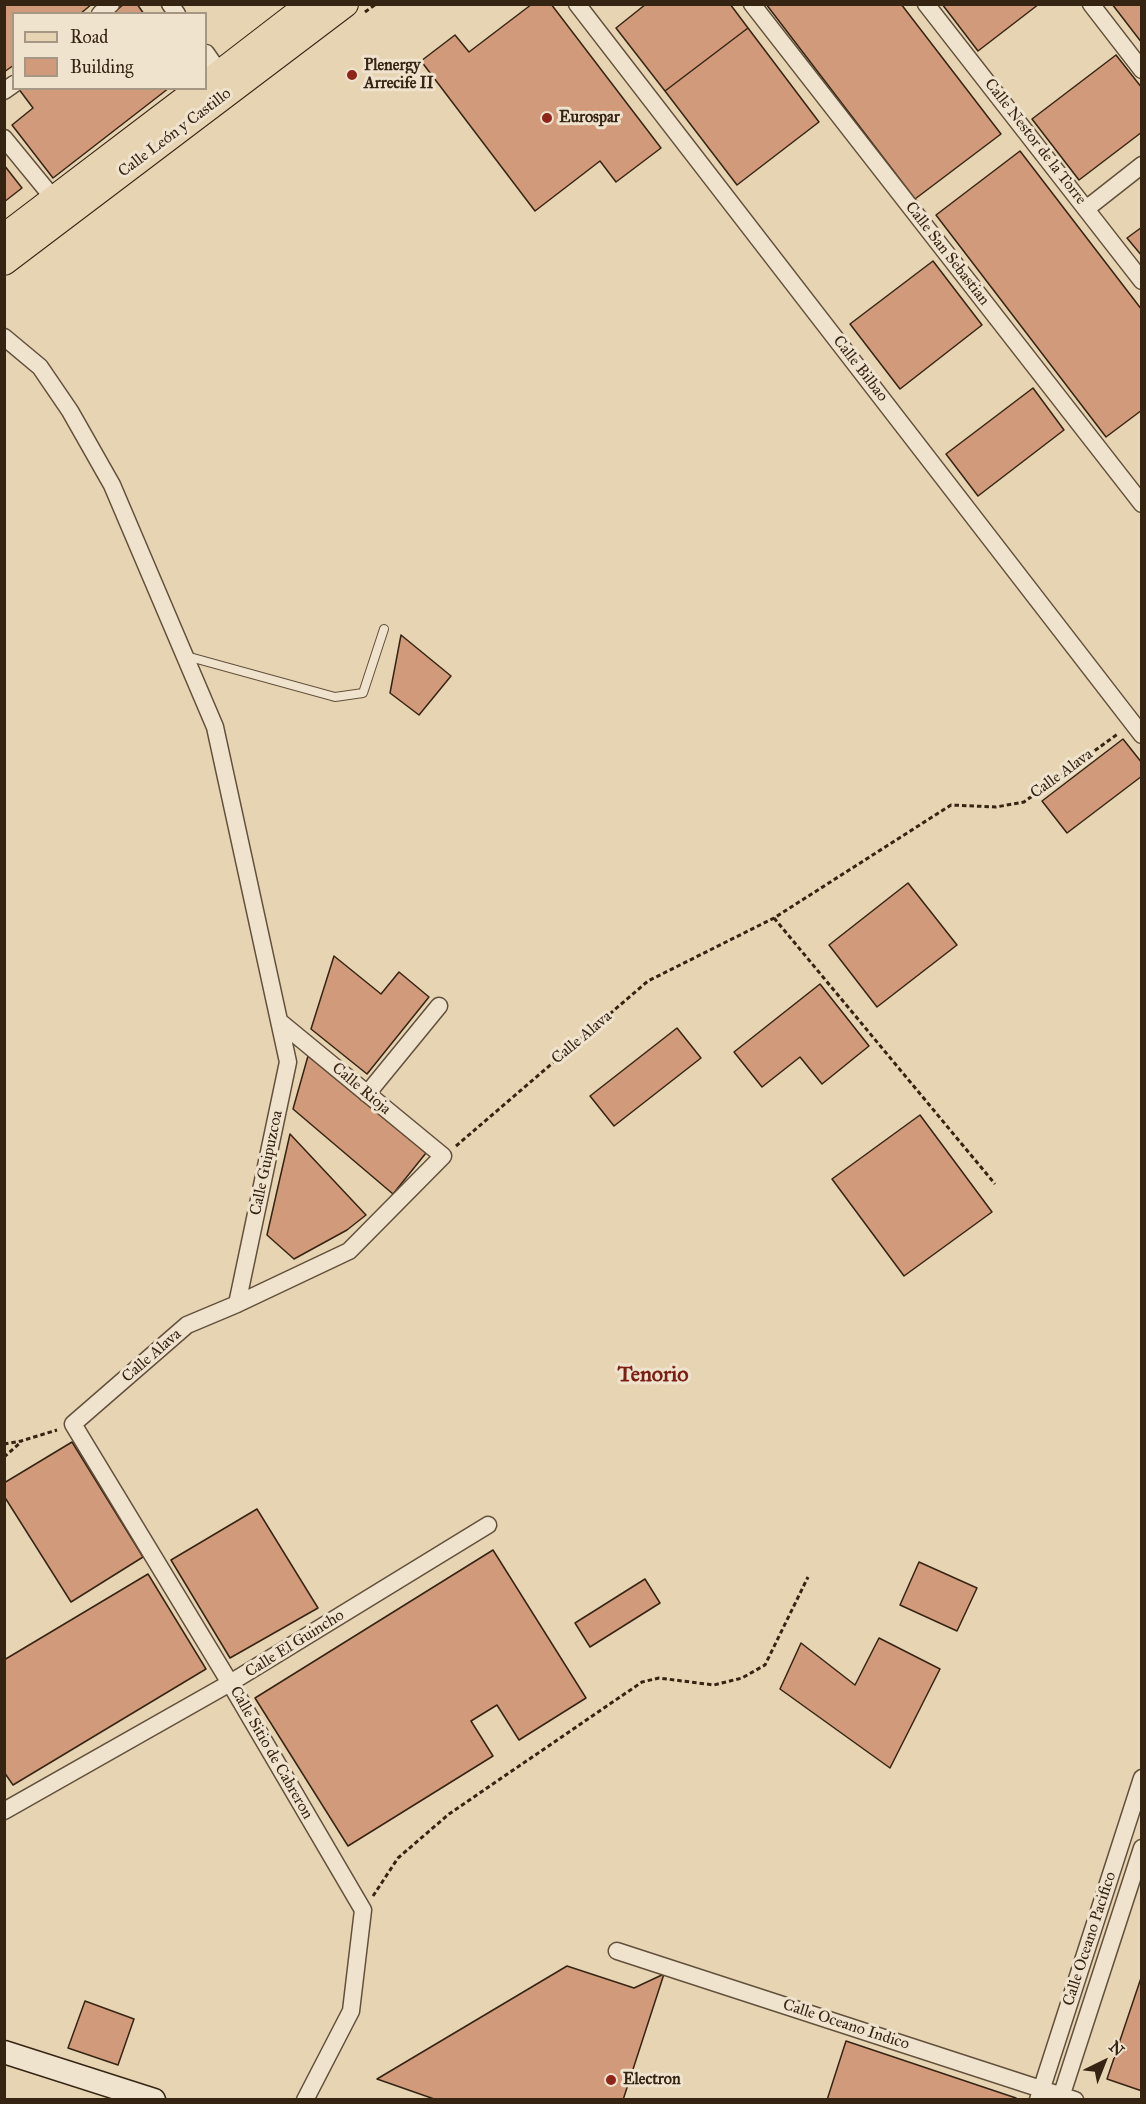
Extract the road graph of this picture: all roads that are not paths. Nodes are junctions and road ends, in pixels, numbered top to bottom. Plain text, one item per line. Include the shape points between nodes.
1 (310, 4) edge
2 (345, 4) edge
3 (577, 4) edge
4 (752, 4) edge
5 (926, 4) edge
6 (1091, 4) edge
7 (210, 70) edge
8 (1142, 70) edge
9 (197, 90) edge
10 (4, 138) edge
11 (1142, 165) edge
12 (54, 199) junction
13 (1086, 208) junction
14 (4, 237) edge
15 (4, 262) edge
16 (1142, 281) edge
17 (6, 336) edge
18 (1142, 504) edge
19 (384, 628) dead end
20 (186, 656) junction
21 (1138, 725) edge
22 (439, 1006) dead end
23 (279, 1021) junction
24 (367, 1094) junction
25 (443, 1156) joint
26 (237, 1304) junction
27 (73, 1425) joint
28 (488, 1525) dead end
29 (230, 1683) junction
30 (1142, 1778) edge
31 (4, 1811) edge
32 (1142, 1848) edge
33 (617, 1951) dead end
34 (4, 2052) edge
35 (1040, 2094) edge
36 (1066, 2098) edge
37 (154, 2100) edge
38 (306, 2100) edge

1 - 7 main road, Calle León y Castillo
2 - 15 main road, Calle León y Castillo
3 - 21 street, Calle Bilbao
4 - 18 street, Calle San Sebastian
5 - 13 street, Calle Nestor de la Torre
6 - 8 street
9 - 12 main road, Calle León y Castillo
10 - 12 street
11 - 13 street
12 - 14 main road, Calle León y Castillo
13 - 16 street, Calle Nestor de la Torre
17 - 20 street, Calle Guipuzcoa via 40,367 107,476
19 - 20 lane via 363,693 335,697
20 - 23 street, Calle Guipuzcoa via 215,727
22 - 24 street
23 - 24 street, Calle Rioja
23 - 26 street, Calle Guipuzcoa via 288,1062
24 - 25 street, Calle Rioja
25 - 26 street, Calle Alava via 349,1251
26 - 27 street, Calle Alava via 187,1325
27 - 29 street, Calle Sitio de Cabreron
28 - 29 street, Calle El Guincho
29 - 31 street, Calle El Guincho
29 - 38 street, Calle Sitio de Cabreron via 363,1910 351,2011
30 - 35 street, Calle Oceano Pacifico
32 - 36 street, Calle Oceano Pacifico
33 - 35 street, Calle Oceano Indico
34 - 37 main road
35 - 36 street, Calle Oceano Indico

